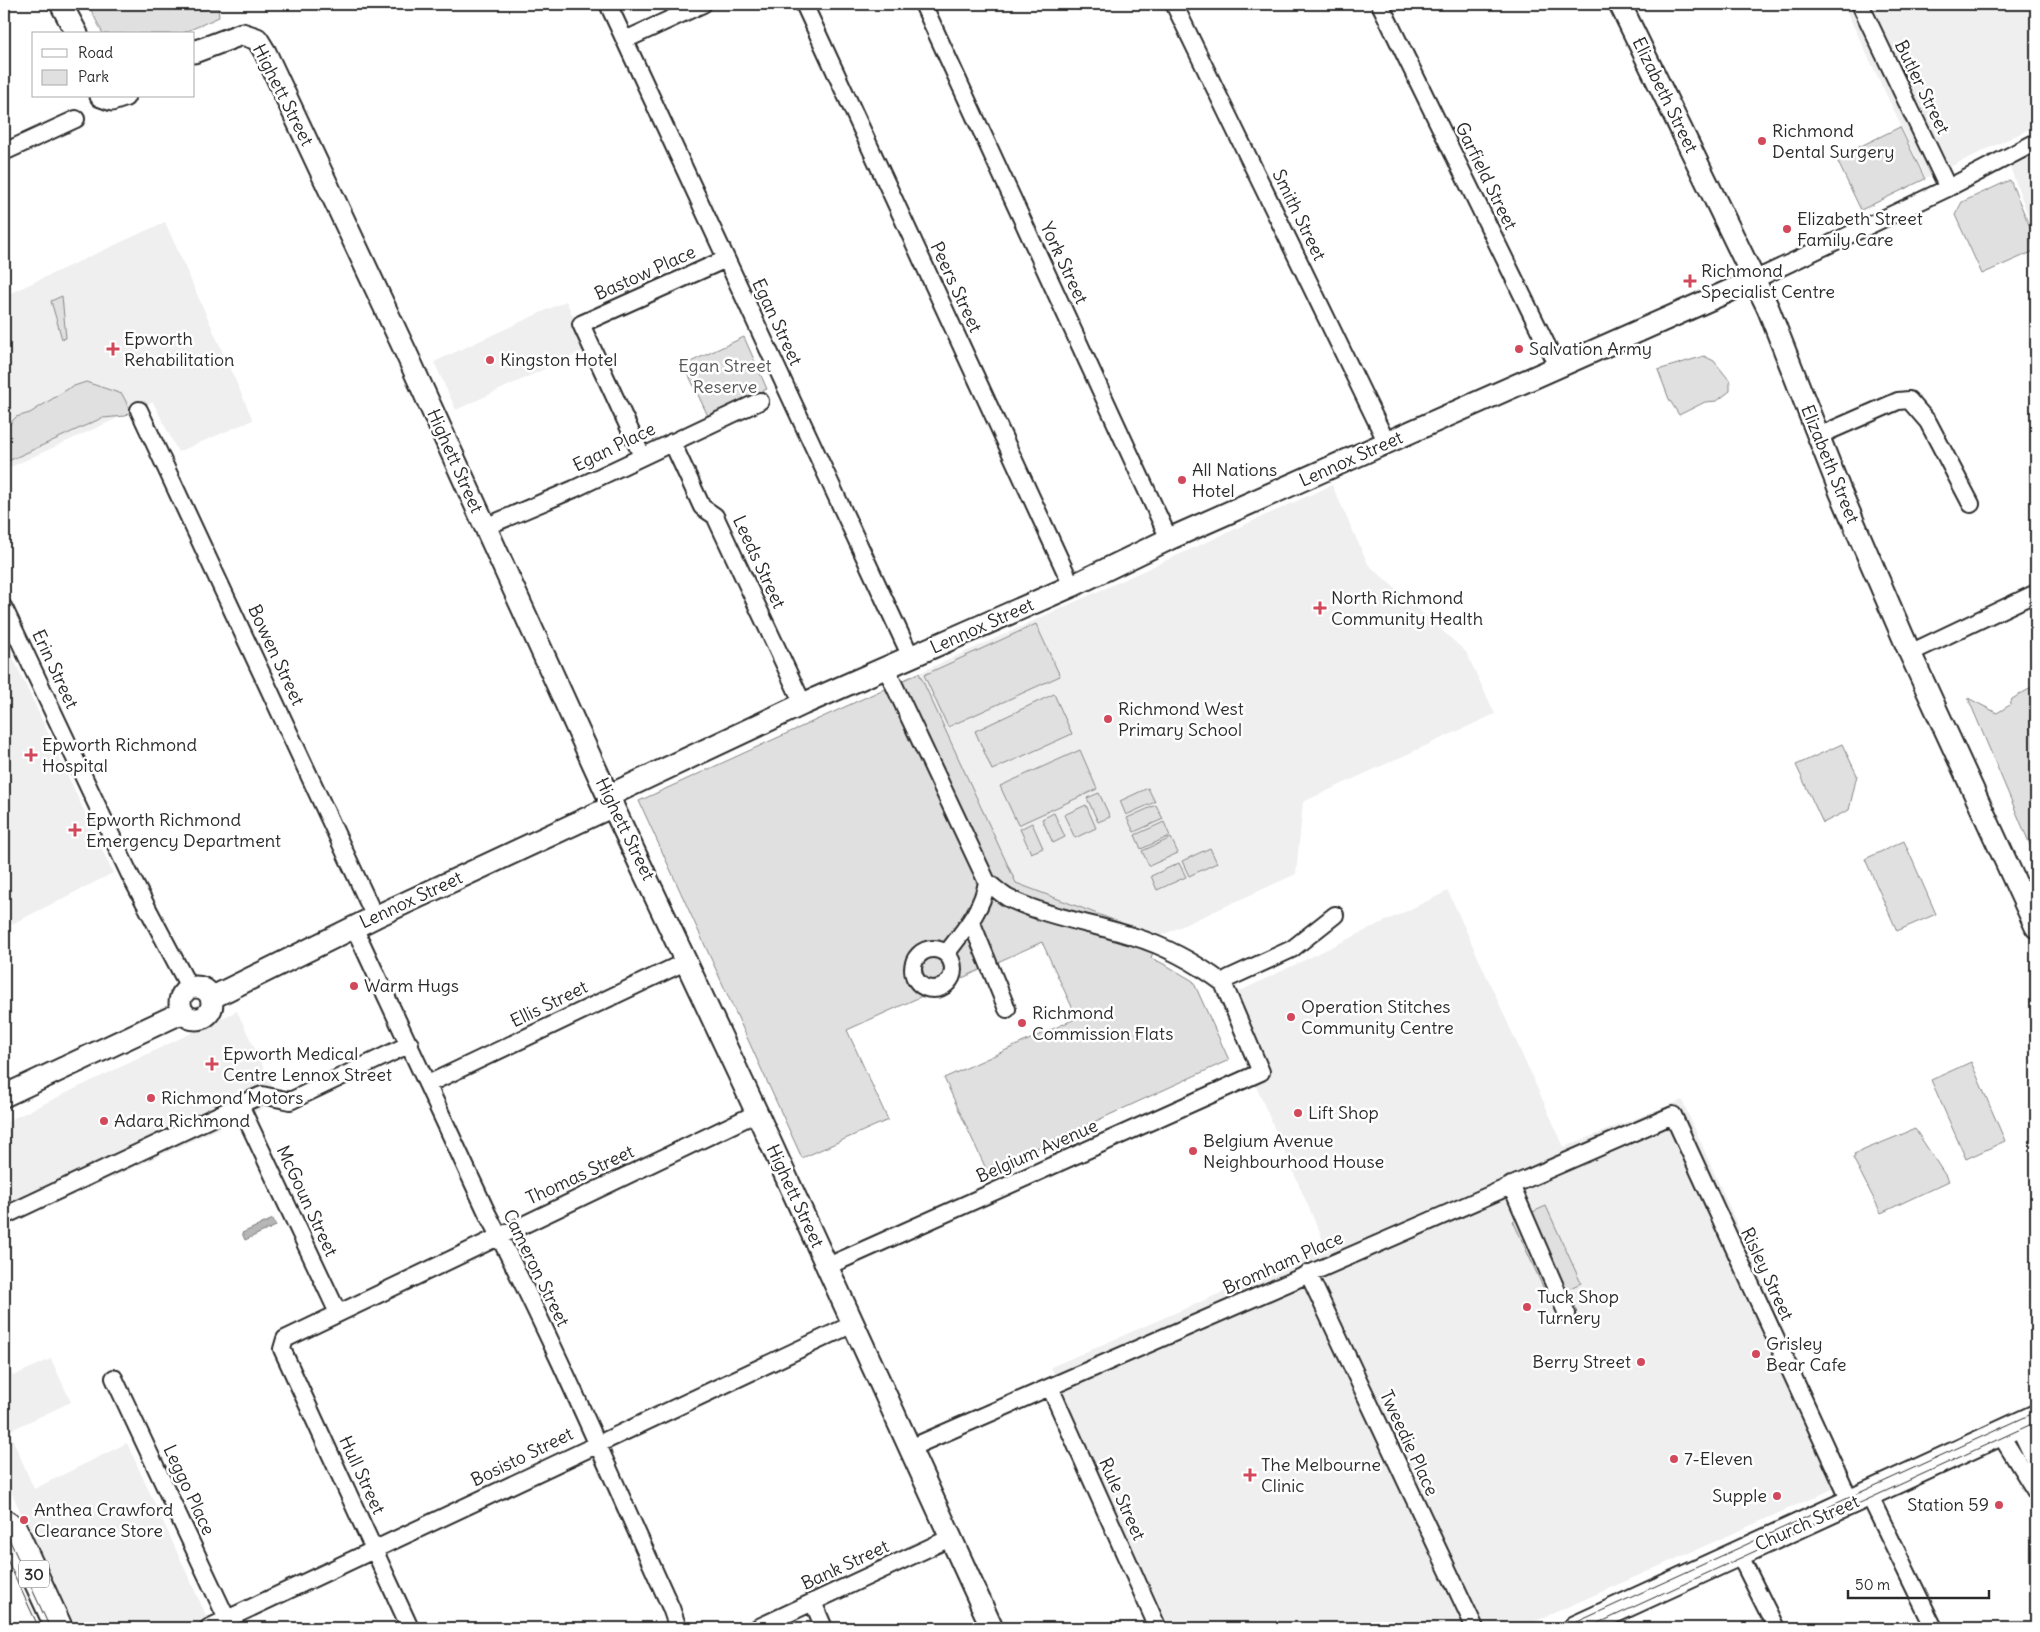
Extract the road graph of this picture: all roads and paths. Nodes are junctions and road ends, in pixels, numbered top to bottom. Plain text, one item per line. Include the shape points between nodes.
1 (608, 4) edge
2 (703, 4) edge
3 (804, 4) edge
4 (924, 4) edge
5 (1174, 4) edge
6 (1380, 4) edge
7 (1620, 4) edge
8 (1860, 4) edge
9 (625, 40) junction
10 (195, 52) edge
11 (76, 119) dead end
12 (2034, 144) edge
13 (4, 152) edge
14 (1948, 188) junction
15 (726, 259) junction
16 (1754, 280) junction
17 (1557, 366) junction
18 (760, 401) dead end
19 (139, 410) dead end
20 (1818, 436) junction
21 (672, 442) junction
22 (1387, 443) junction
23 (642, 456) junction
24 (1970, 504) dead end
25 (485, 527) junction
26 (1169, 539) junction
27 (1072, 586) junction
28 (2036, 593) edge
29 (4, 608) edge
30 (1910, 653) junction
31 (911, 657) junction
32 (886, 668) junction
33 (803, 704) junction
34 (610, 801) junction
35 (987, 882) junction
36 (1335, 914) dead end
37 (375, 917) junction
38 (971, 921) junction
39 (354, 927) junction
40 (2036, 927) edge
41 (946, 954) dead end
42 (687, 961) junction
43 (1223, 983) junction
44 (190, 989) junction
45 (211, 998) junction
46 (1007, 1009) dead end
47 (183, 1012) junction
48 (410, 1044) junction
49 (428, 1084) junction
50 (4, 1096) edge
51 (240, 1105) junction
52 (757, 1113) junction
53 (1673, 1115) joint
54 (1510, 1185) junction
55 (4, 1216) edge
56 (499, 1236) junction
57 (828, 1266) junction
58 (1308, 1273) junction
59 (338, 1313) junction
60 (1567, 1314) dead end
61 (853, 1324) junction
62 (285, 1339) joint
63 (114, 1378) dead end
64 (1050, 1387) junction
65 (2018, 1425) edge
66 (597, 1443) junction
67 (910, 1448) junction
68 (2036, 1463) edge
69 (2036, 1492) edge
70 (1860, 1499) junction
71 (5, 1537) edge
72 (950, 1538) junction
73 (375, 1550) junction
74 (1739, 1554) junction
75 (813, 1602) junction
76 (227, 1619) junction
77 (28, 1628) edge
78 (44, 1628) edge
79 (59, 1628) edge
80 (208, 1628) edge
81 (410, 1628) edge
82 (678, 1628) edge
83 (757, 1628) edge
84 (824, 1628) edge
85 (992, 1628) edge
86 (1158, 1628) edge
87 (1475, 1628) edge
88 (1576, 1628) edge
89 (1776, 1628) edge
90 (1934, 1628) edge

1 - 9 street, Egan Street
2 - 9 street
3 - 27 street, Peers Street
4 - 26 street, York Street
5 - 22 street, Smith Street
6 - 17 street, Garfield Street
7 - 16 street, Elizabeth Street
8 - 14 street, Butler Street
9 - 15 street, Egan Street
10 - 25 street, Highett Street via 234,35 249,35 265,52
11 - 13 street
12 - 14 street, Lennox Street
14 - 16 street, Lennox Street
15 - 23 street, Bastow Place via 581,324
15 - 31 street, Egan Street
16 - 17 street, Lennox Street
16 - 20 street, Elizabeth Street
17 - 22 street, Lennox Street
18 - 21 street, Egan Place
19 - 37 street, Bowen Street
20 - 24 street via 1898,401 1909,400 1928,422
20 - 30 street, Elizabeth Street
21 - 23 street, Egan Place
21 - 33 street, Leeds Street via 702,507 715,516
22 - 26 street, Lennox Street
23 - 25 street, Egan Place
25 - 34 street, Highett Street
26 - 27 street, Lennox Street
27 - 31 street, Lennox Street
28 - 30 street
29 - 44 street, Erin Street via 129,873
30 - 40 street, Elizabeth Street
31 - 32 street, Lennox Street
32 - 33 street, Lennox Street
32 - 35 street
33 - 34 street, Lennox Street via 674,765
34 - 37 street, Lennox Street
34 - 42 street, Highett Street
35 - 38 street via 984,899
35 - 43 street via 1007,898 1041,911 1165,948
36 - 43 street via 1292,949
37 - 39 street, Lennox Street
38 - 41 street
38 - 46 street
39 - 45 street, Lennox Street
39 - 48 street, Cameron Street
42 - 49 street, Ellis Street
42 - 52 street, Highett Street
43 - 57 street, Belgium Avenue via 1261,1072
44 - 45 street via 200,988
44 - 47 street via 181,999
45 - 47 street via 212,1008 206,1016 191,1019
47 - 50 street
48 - 49 street, Cameron Street
48 - 51 street via 290,1101 262,1095
49 - 56 street, Cameron Street
51 - 55 street
51 - 59 street, McGoun Street
52 - 56 street, Thomas Street
52 - 57 street, Highett Street
53 - 54 street, Bromham Place
53 - 70 street, Risley Street
54 - 58 street, Bromham Place
54 - 60 street
56 - 59 street, Thomas Street
56 - 66 street, Cameron Street
57 - 61 street, Highett Street
58 - 64 street, Bromham Place
58 - 87 street, Tweedie Place
59 - 62 street, Thomas Street
61 - 66 street, Bosisto Street
61 - 67 street, Highett Street
62 - 73 street, Hull Street via 282,1349
63 - 76 street, Leggo Place
64 - 67 street, Bromham Place
64 - 86 street, Rule Street
65 - 68 street
65 - 69 street
65 - 70 main road, Church Street
66 - 73 street, Bosisto Street
66 - 82 street, Cameron Street
67 - 72 street, Highett Street
70 - 74 main road, Church Street
70 - 90 street, Risley Street
71 - 77 main road, 30 via 6,1580
71 - 78 main road, 30
71 - 79 main road, 30 via 14,1530
72 - 75 street, Bank Street
72 - 85 street, Highett Street
73 - 76 street, Bosisto Street
73 - 81 street, Hull Street
74 - 88 main road, Church Street
74 - 89 street
75 - 83 street, Bank Street
75 - 84 street
76 - 80 street, Bosisto Street

